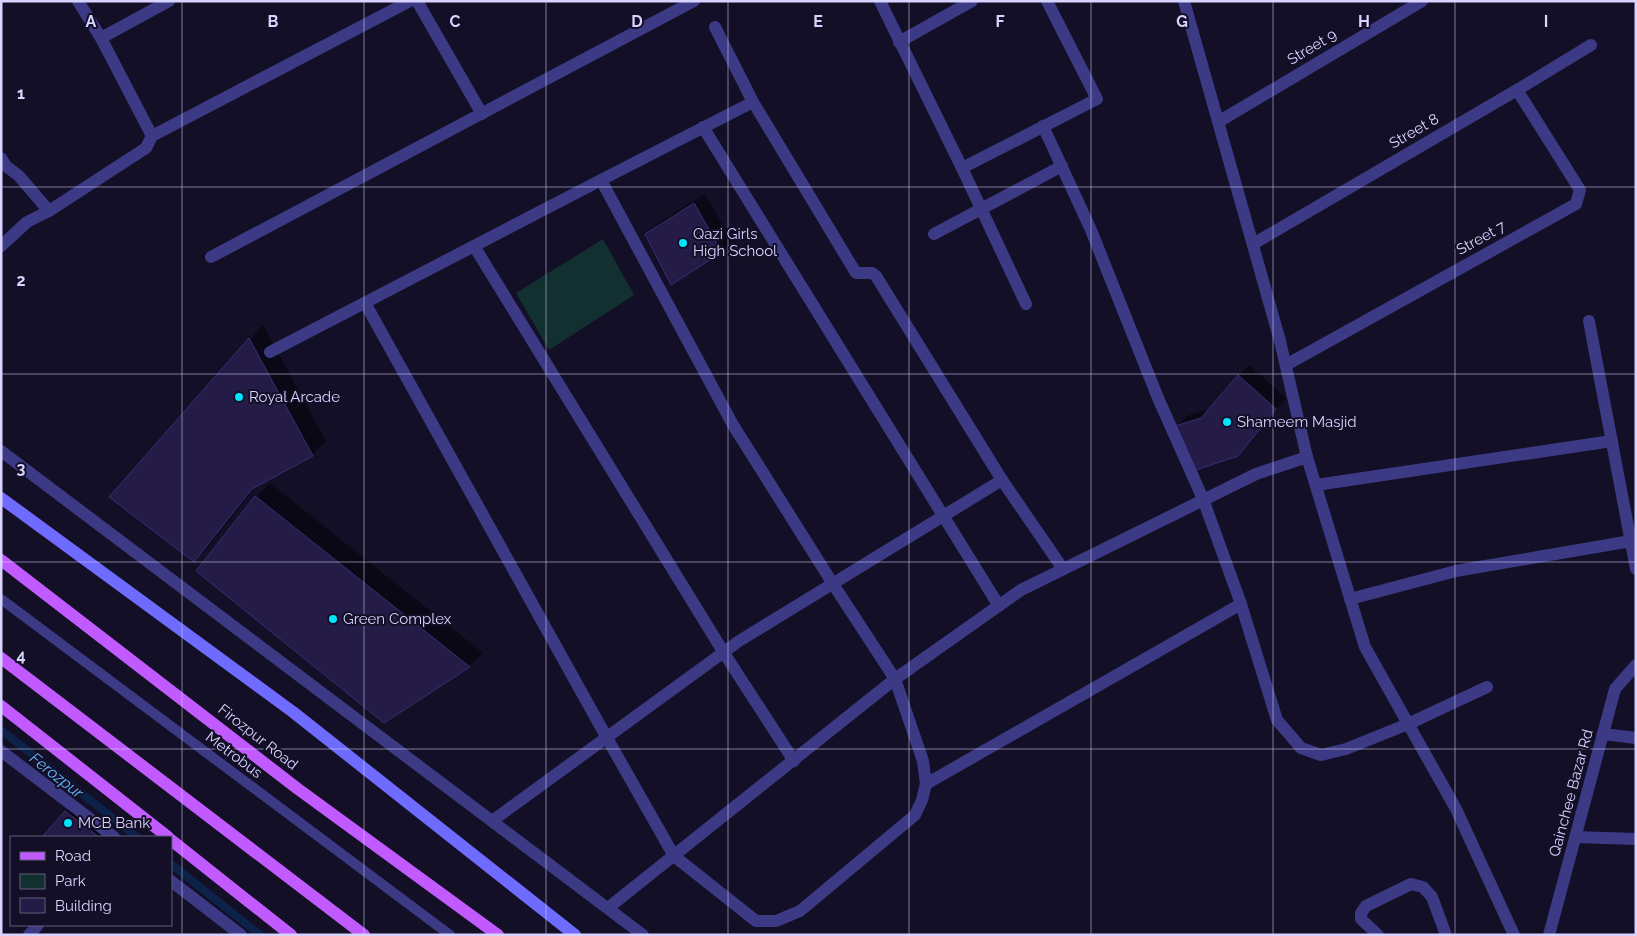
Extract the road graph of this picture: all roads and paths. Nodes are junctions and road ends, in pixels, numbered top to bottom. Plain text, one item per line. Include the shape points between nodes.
1 (78, 1) edge
2 (169, 1) edge
3 (410, 1) edge
4 (417, 1) edge
5 (694, 1) edge
6 (880, 1) edge
7 (972, 1) edge
8 (1047, 1) edge
9 (1185, 1) edge
10 (1422, 1) edge
11 (715, 27) dead end
12 (101, 38) junction
13 (899, 42) junction
14 (1591, 45) dead end
15 (1517, 90) junction
16 (753, 102) junction
17 (482, 114) junction
18 (1218, 122) junction
19 (1043, 126) junction
20 (704, 127) junction
21 (152, 136) junction
22 (1, 158) edge
23 (1062, 166) junction
24 (962, 168) junction
25 (601, 180) junction
26 (981, 208) junction
27 (49, 211) junction
28 (934, 234) dead end
29 (1252, 244) junction
30 (1, 246) edge
31 (474, 246) junction
32 (210, 257) dead end
33 (365, 303) junction
34 (1026, 304) dead end
35 (1590, 321) dead end
36 (270, 352) dead end
37 (1286, 366) junction
38 (1612, 441) junction
39 (1, 451) edge
40 (1307, 457) junction
41 (1002, 480) junction
42 (1316, 485) junction
43 (1, 498) edge
44 (1204, 500) junction
45 (944, 516) junction
46 (1631, 542) junction
47 (1, 560) edge
48 (1063, 569) junction
49 (1636, 569) edge
50 (833, 584) junction
51 (1, 599) edge
52 (1350, 599) junction
53 (1241, 604) junction
54 (999, 606) junction
55 (724, 653) junction
56 (1, 658) edge
57 (1636, 665) edge
58 (895, 679) junction
59 (1486, 687) dead end
60 (1, 706) edge
61 (1408, 724) junction
62 (1603, 734) junction
63 (607, 738) junction
64 (1636, 738) edge
65 (1, 751) edge
66 (794, 760) junction
67 (926, 784) junction
68 (492, 821) junction
69 (112, 836) edge
70 (167, 836) edge
71 (1576, 837) junction
72 (1636, 839) edge
73 (172, 841) edge
74 (674, 856) junction
75 (172, 882) edge
76 (608, 908) junction
77 (233, 933) edge
78 (291, 935) edge
79 (364, 935) edge
80 (450, 935) edge
81 (498, 935) edge
82 (576, 935) edge
83 (643, 935) edge
84 (1378, 935) edge
85 (1446, 935) edge
86 (1514, 935) edge
87 (1549, 935) edge

1 - 12 street
2 - 12 street
3 - 21 street
4 - 17 street
5 - 17 street
6 - 13 street
7 - 13 street
8 - 19 street via 1098,99
9 - 18 street
10 - 18 street, Street 9
11 - 16 street
12 - 21 street
13 - 24 street
14 - 15 street, Street 8
15 - 29 street, Street 8
15 - 37 street, Street 7 via 1580,190 1576,204
16 - 20 street
16 - 41 street via 856,273 876,276
17 - 32 street
18 - 29 street
19 - 23 street
19 - 24 street
20 - 25 street
20 - 45 street
21 - 27 street via 146,148
22 - 27 street
23 - 26 street
23 - 44 street via 1092,230 1158,398
24 - 26 street
25 - 31 street
25 - 50 street via 733,425
26 - 28 street
26 - 34 street
27 - 30 street via 27,222
29 - 37 street
31 - 33 street
31 - 55 street
33 - 36 street
33 - 63 street
35 - 38 street
37 - 40 street
38 - 42 street
38 - 46 street
39 - 68 street
40 - 42 street
40 - 44 street via 1256,474
41 - 45 street
41 - 48 street
42 - 52 street
43 - 82 main road via 293,712
44 - 48 street
44 - 53 street
45 - 50 street
45 - 54 street
46 - 49 street
46 - 52 street via 1456,571
47 - 81 main road, Firozpur Road via 298,789
48 - 54 street via 1021,590
50 - 55 street
50 - 58 street
51 - 80 lane, Metrobus
52 - 61 street via 1365,647
53 - 61 street via 1277,720 1301,748 1321,754
53 - 67 street
54 - 58 street
55 - 63 street
55 - 66 street
56 - 79 main road
57 - 62 street, Qainchee Bazar Rd via 1615,689
58 - 66 street
58 - 67 street via 923,761
59 - 61 street
60 - 70 main road
61 - 86 street via 1456,809
62 - 64 street
62 - 71 street, Qainchee Bazar Rd
63 - 68 street
63 - 74 street
65 - 69 street
66 - 74 street
67 - 74 street via 915,815 800,910 776,921 756,921
68 - 76 street
71 - 72 street
71 - 87 street, Qainchee Bazar Rd
73 - 78 main road
74 - 76 street
75 - 77 street
76 - 83 street
84 - 85 street via 1361,919 1361,913 1366,906 1411,884 1424,888 1432,898

